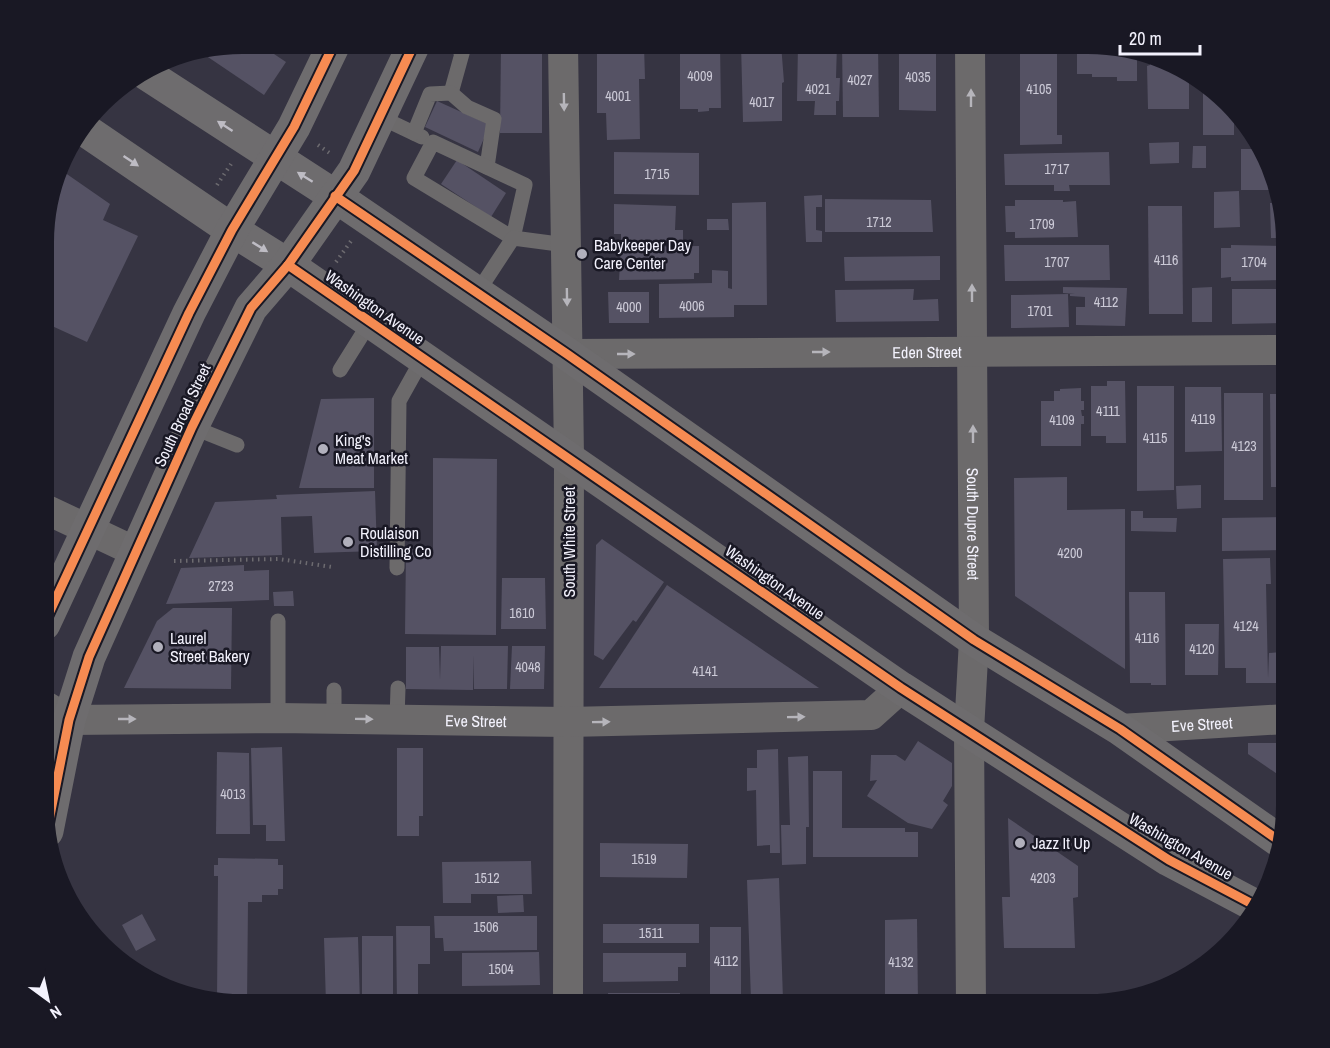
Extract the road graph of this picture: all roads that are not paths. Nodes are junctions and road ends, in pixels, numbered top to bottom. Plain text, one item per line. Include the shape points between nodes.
1 (329, 54) edge
2 (409, 54) edge
3 (462, 54) edge
4 (563, 54) edge
5 (970, 54) edge
6 (151, 77) edge
7 (451, 93) junction
8 (380, 117) junction
9 (90, 133) edge
10 (414, 133) junction
11 (433, 142) junction
12 (274, 158) junction
13 (487, 167) junction
14 (335, 196) junction
15 (232, 230) junction
16 (513, 238) junction
17 (566, 245) junction
18 (288, 265) junction
19 (477, 293) junction
20 (370, 322) junction
21 (1276, 350) edge
22 (973, 351) junction
23 (567, 354) junction
24 (423, 358) junction
25 (340, 370) dead end
26 (192, 427) junction
27 (237, 446) dead end
28 (569, 457) junction
29 (54, 513) edge
30 (88, 529) junction
31 (136, 552) junction
32 (396, 568) dead end
33 (54, 602) edge
34 (278, 621) dead end
35 (975, 640) junction
36 (398, 688) dead end
37 (901, 688) junction
38 (57, 712) edge
39 (278, 718) junction
40 (397, 719) junction
41 (1276, 720) edge
42 (568, 722) junction
43 (1120, 729) junction
44 (969, 731) junction
45 (54, 748) edge
46 (1273, 836) edge
47 (1249, 902) edge
48 (568, 994) edge
49 (971, 994) edge

1 - 12 street via 298,120
2 - 8 street, South Broad Street
3 - 7 lane
4 -> 17 street, South White Street
22 -> 5 street, South Dupre Street
12 -> 6 street
7 - 10 lane via 430,94
7 - 13 lane via 466,110 494,119
8 - 10 lane
8 - 14 street, South Broad Street via 354,171
9 -> 15 street, Washington Avenue
10 - 11 lane
11 - 13 lane via 450,145
11 - 16 lane via 414,178
14 -> 12 street
12 - 15 street
13 - 16 lane via 525,185
14 - 18 street, South Broad Street
14 - 19 street
15 -> 18 street, Washington Avenue
15 - 30 street
16 - 17 lane
16 - 19 lane
17 -> 23 street, South White Street
18 - 20 street, Washington Avenue
18 - 26 street, South Broad Street via 251,308
19 - 23 street
20 - 24 street, Washington Avenue
20 - 25 lane
21 - 22 street, Eden Street
23 -> 22 street, Eden Street
35 -> 22 street, South Dupre Street
23 - 28 street, South White Street
23 - 35 street
24 - 28 street, Washington Avenue
24 - 32 lane via 399,401
26 - 27 lane
26 - 31 street, South Broad Street
28 - 37 street, Washington Avenue
28 - 42 street, South White Street
29 - 30 street
30 - 31 street
30 - 33 street
31 - 38 street, South Broad Street via 89,657
34 - 39 lane
35 - 43 street
35 - 44 street, South Dupre Street
36 - 40 lane
42 -> 37 street, Eve Street via 870,715
37 - 44 street, Washington Avenue
38 -> 39 street, Eve Street
38 - 45 street, South Broad Street
39 -> 40 street, Eve Street via 334,704
40 - 42 street, Eve Street
41 - 43 street, Eve Street
42 - 48 street, South White Street
43 - 46 street
44 - 47 street, Washington Avenue via 1169,860
44 - 49 street, South Dupre Street

